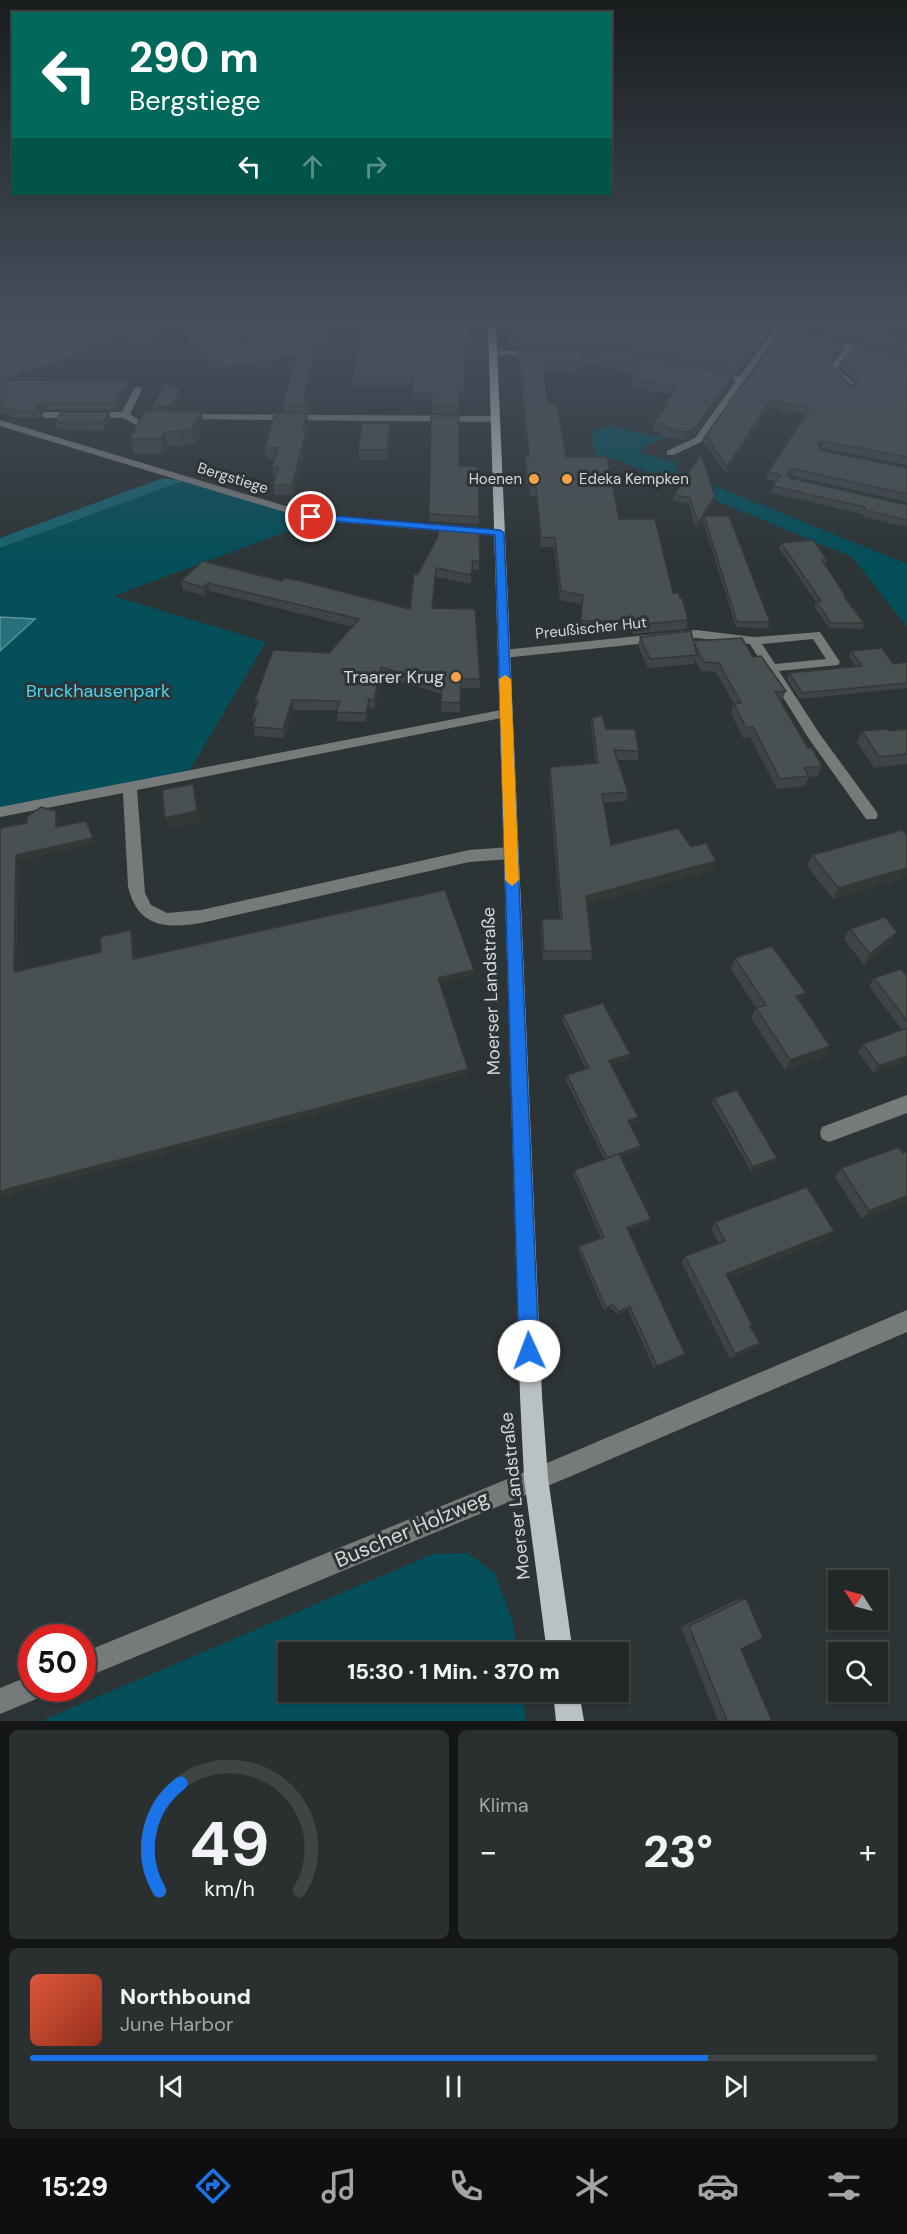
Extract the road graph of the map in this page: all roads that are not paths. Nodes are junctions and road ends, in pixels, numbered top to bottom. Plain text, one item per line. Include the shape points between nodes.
1 (130, 405) edge
2 (495, 405) edge
3 (723, 405) edge
4 (45, 415) dead end
5 (125, 415) junction
6 (495, 419) junction
7 (0, 423) edge
8 (670, 453) dead end
9 (500, 533) junction
10 (753, 641) junction
11 (504, 654) junction
12 (770, 668) junction
13 (506, 713) junction
14 (130, 786) junction
15 (0, 812) edge
16 (871, 815) dead end
17 (511, 853) junction
18 (907, 1104) edge
19 (829, 1133) dead end
20 (907, 1321) edge
21 (536, 1478) junction
22 (558, 1642) edge
23 (96, 1660) edge
24 (18, 1694) edge
25 (0, 1701) edge
26 (567, 1702) edge
27 (570, 1721) edge

1 - 5 street
2 - 6 main road, Moerser Landstraße
3 - 8 street via 698,440
4 - 5 street
5 - 6 street via 138,423 171,418
6 - 9 main road, Moerser Landstraße
7 - 9 street, Bergstiege via 311,517
9 - 11 main road, Moerser Landstraße
10 - 11 street, Preußischer Hut via 696,634
10 - 12 street
10 - 12 street, Preußischer Hut via 816,635 834,662
11 - 13 main road, Moerser Landstraße
12 - 16 street
13 - 14 street
13 - 17 main road, Moerser Landstraße
14 - 15 street
14 - 17 street via 136,886 146,911 162,918 233,909 469,856
17 - 21 main road, Moerser Landstraße
18 - 19 street
20 - 21 street, Buscher Holzweg
21 - 22 main road, Moerser Landstraße
21 - 23 street, Buscher Holzweg
24 - 25 street
26 - 27 main road

